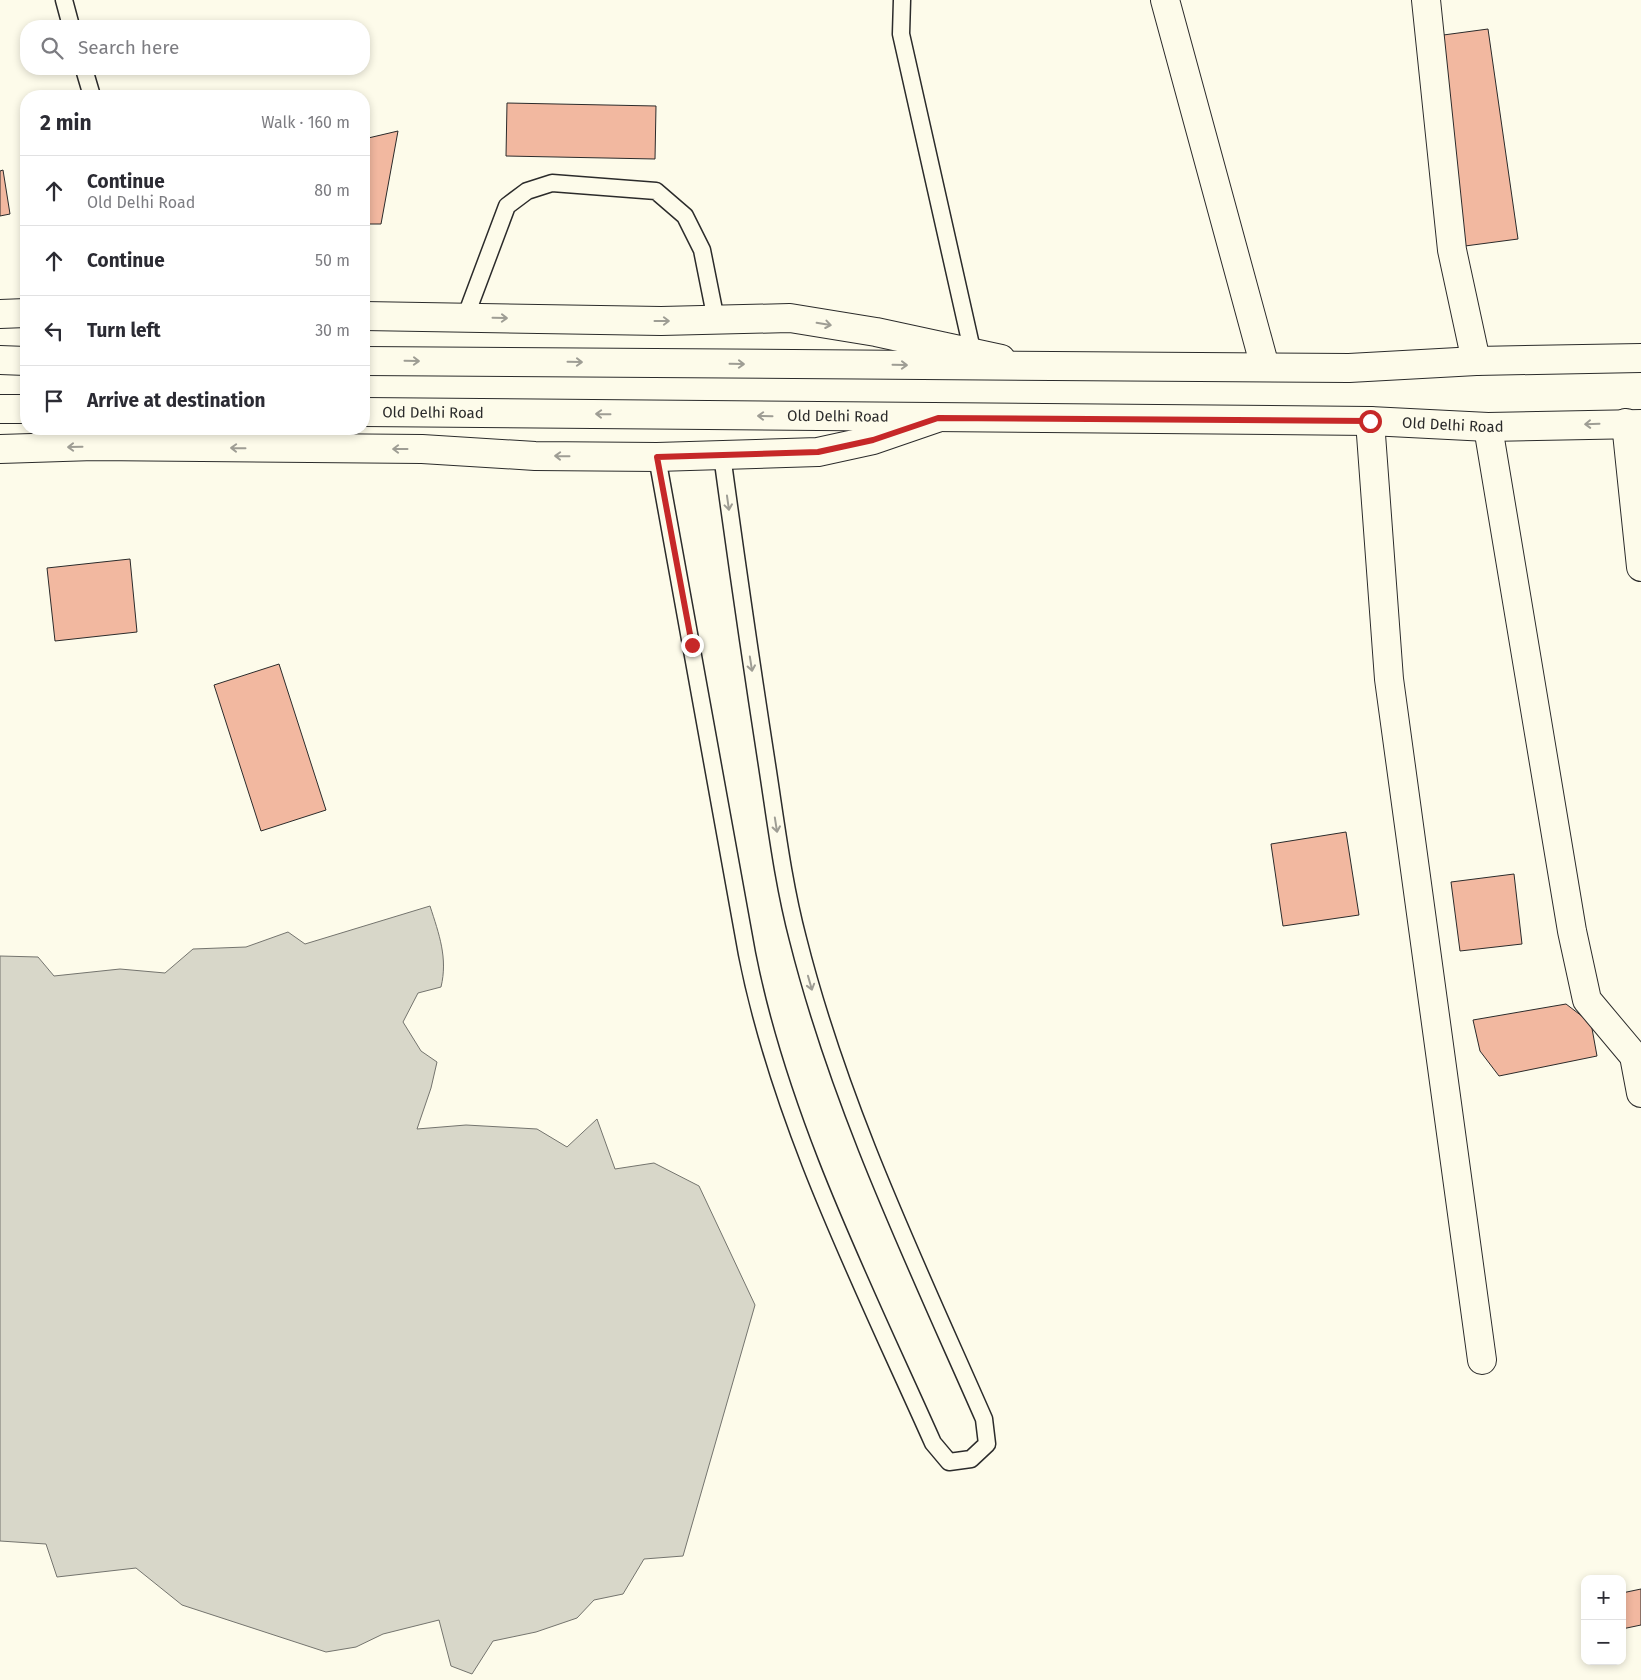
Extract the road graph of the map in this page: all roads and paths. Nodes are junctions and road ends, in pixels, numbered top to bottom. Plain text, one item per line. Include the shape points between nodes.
1 (64, 0) edge
2 (902, 0) edge
3 (1165, 0) edge
4 (1426, 0) edge
5 (70, 20) edge
6 (86, 75) edge
7 (90, 90) edge
8 (20, 313) edge
9 (0, 314) edge
10 (370, 316) edge
11 (465, 318) junction
12 (716, 320) junction
13 (973, 354) junction
14 (1641, 358) edge
15 (0, 360) edge
16 (370, 360) edge
17 (20, 361) edge
18 (1476, 361) junction
19 (1032, 366) junction
20 (1265, 367) junction
21 (0, 409) edge
22 (20, 409) edge
23 (370, 412) edge
24 (938, 418) junction
25 (1370, 421) junction
26 (1634, 424) edge
27 (1488, 428) junction
28 (0, 449) edge
29 (722, 455) junction
30 (657, 457) junction
31 (1641, 566) edge
32 (1641, 1094) edge
33 (1482, 1360) dead end

1 - 5 lane
2 - 13 lane via 901,34
3 - 20 street
4 - 18 street via 1452,250
6 - 7 lane
8 - 9 street
10 - 11 street
11 -> 12 street
11 - 12 lane via 507,206 528,191 552,182 656,191 685,216 702,250
12 -> 13 street via 790,318 876,332
13 - 19 street
14 - 18 street
15 - 17 street
16 -> 19 street
18 - 20 street via 1349,368
19 - 20 street
21 - 22 street
24 -> 23 street, Old Delhi Road
24 - 25 street, Old Delhi Road
24 - 29 street via 873,440 818,452
25 - 27 street, Old Delhi Road
25 - 33 street via 1389,679
26 -> 27 street, Old Delhi Road
26 - 31 street
27 - 32 street via 1572,931 1587,1000 1634,1056
30 -> 28 street via 535,456 422,449 94,446
29 - 30 street
29 -> 30 lane via 760,721 797,938 822,1023 886,1198 984,1419 987,1444 971,1459 949,1462 933,1443 843,1243 777,1075 746,954

